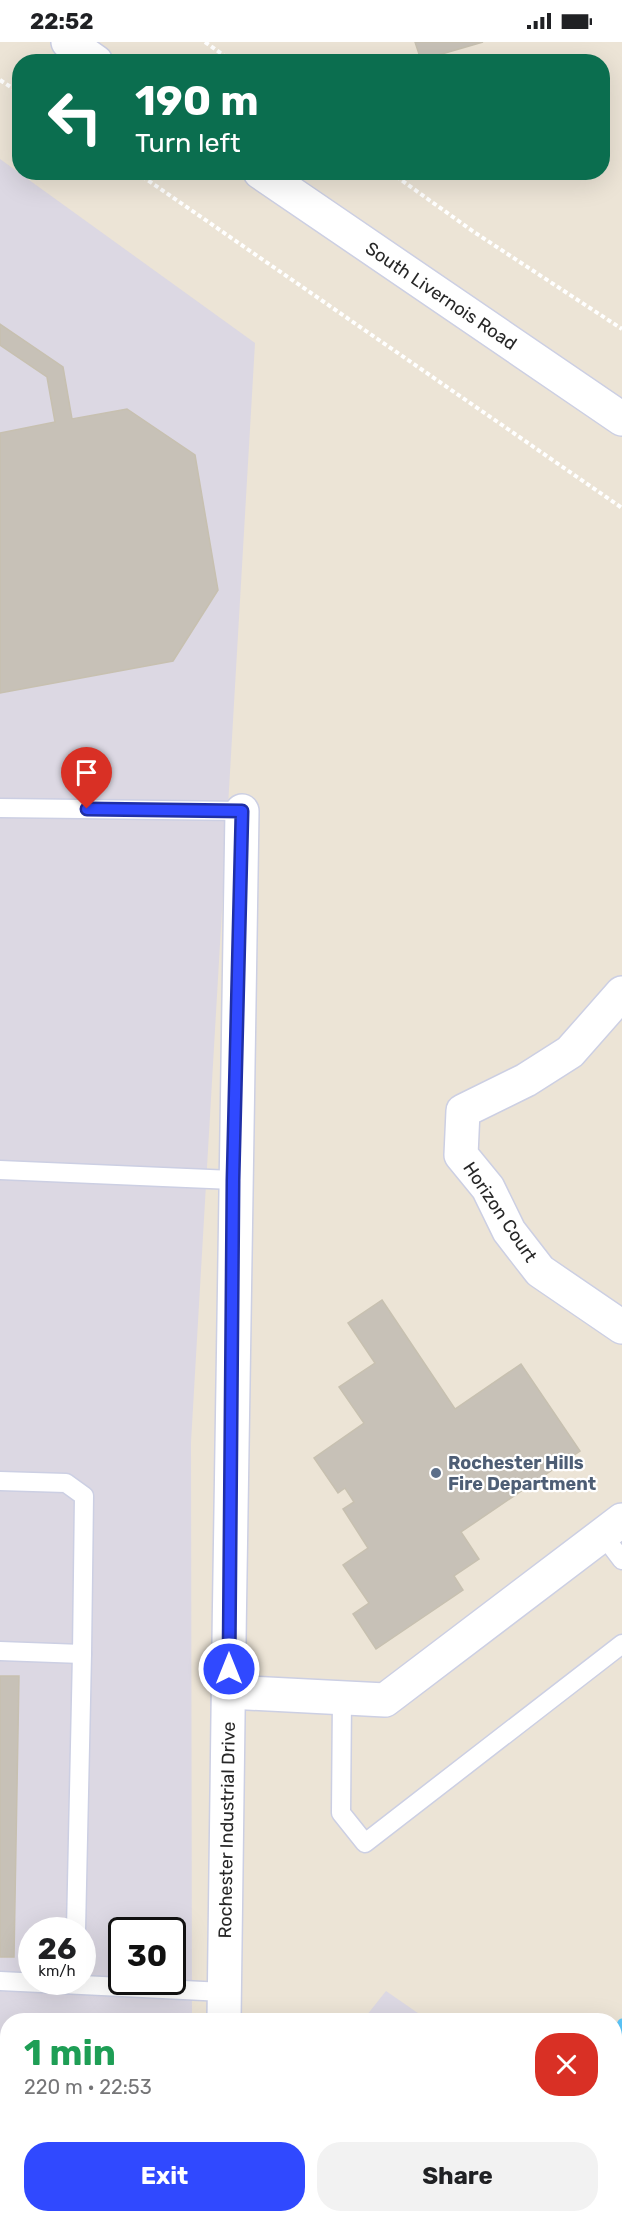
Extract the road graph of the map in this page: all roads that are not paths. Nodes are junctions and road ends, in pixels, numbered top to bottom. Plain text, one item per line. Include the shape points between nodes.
1 (68, 42) edge
2 (85, 54) edge
3 (272, 180) edge
4 (622, 419) edge
5 (0, 808) edge
6 (242, 811) joint
7 (622, 993) edge
8 (0, 1170) edge
9 (233, 1180) junction
10 (622, 1327) edge
11 (0, 1481) edge
12 (612, 1527) edge
13 (622, 1560) edge
14 (622, 1644) edge
15 (0, 1651) edge
16 (82, 1654) junction
17 (229, 1692) junction
18 (342, 1698) junction
19 (76, 1917) edge
20 (0, 1981) edge
21 (18, 1981) edge
22 (96, 1986) edge
23 (224, 2006) edge

1 - 2 street
3 - 4 street, South Livernois Road
5 - 6 lane
6 - 9 street, Rochester Industrial Drive
7 - 10 street, Horizon Court via 570,1052 526,1080 463,1111 461,1155 488,1188 509,1231 540,1271
8 - 9 lane
9 - 17 street, Rochester Industrial Drive
11 - 16 lane via 66,1483 84,1496
12 - 13 lane
12 - 18 street via 385,1700
14 - 18 lane via 365,1843 341,1813
15 - 16 lane
16 - 19 lane
17 - 18 street
17 - 23 street, Rochester Industrial Drive
20 - 21 lane
22 - 23 lane

